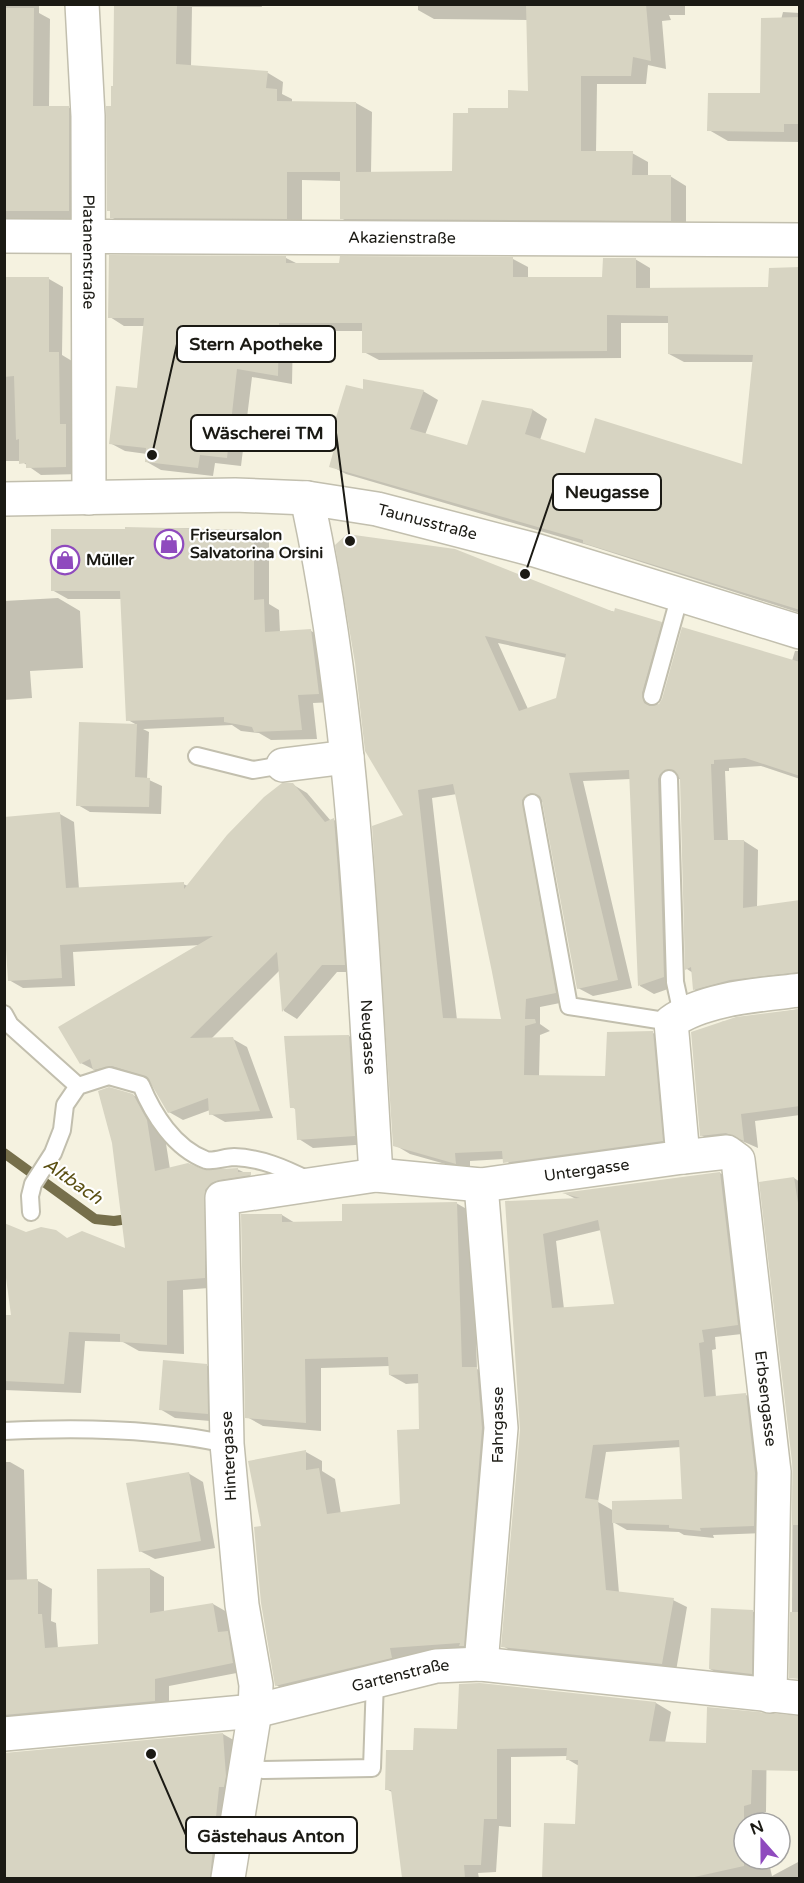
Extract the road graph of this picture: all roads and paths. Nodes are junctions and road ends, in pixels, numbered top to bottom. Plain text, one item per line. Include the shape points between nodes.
1 (82, 4) edge
2 (4, 236) edge
3 (88, 236) junction
4 (800, 240) edge
5 (89, 498) junction
6 (307, 498) junction
7 (4, 499) edge
8 (680, 595) junction
9 (800, 632) edge
10 (652, 696) dead end
11 (197, 756) dead end
12 (347, 757) junction
13 (284, 765) joint
14 (669, 779) dead end
15 (532, 803) dead end
16 (800, 990) edge
17 (4, 1014) edge
18 (677, 1018) junction
19 (78, 1086) junction
20 (683, 1157) junction
21 (376, 1175) junction
22 (314, 1184) junction
23 (481, 1185) junction
24 (222, 1198) joint
25 (31, 1212) dead end
26 (4, 1431) edge
27 (227, 1444) junction
28 (481, 1664) junction
29 (375, 1680) junction
30 (785, 1697) edge
31 (255, 1712) junction
32 (4, 1734) edge
33 (244, 1767) junction
34 (228, 1878) edge

1 - 3 street, Platanenstraße via 88,116
2 - 3 street, Akazienstraße
3 - 4 street, Akazienstraße
3 - 5 street, Platanenstraße
5 - 6 street, Taunusstraße
5 - 7 street, Taunusstraße
6 - 8 street, Taunusstraße via 426,519
6 - 12 street, Neugasse via 338,672
8 - 9 street, Taunusstraße
8 - 10 lane
11 - 13 lane via 253,770
12 - 13 street
12 - 21 street, Neugasse
14 - 18 lane
15 - 18 lane via 569,1006
16 - 18 street via 742,997
17 - 19 lane via 17,1032
18 - 20 street
19 - 22 lane via 109,1076 141,1085 152,1112 171,1134 207,1160 233,1157 272,1162
19 - 25 lane via 65,1105 62,1130 44,1170 33,1184
20 - 23 street, Untergasse
20 - 30 street, Erbsengasse via 727,1152 738,1160 774,1472
21 - 22 street, Untergasse
21 - 23 street, Untergasse
22 - 24 street, Untergasse
23 - 28 street, Fahrgasse via 501,1428
24 - 27 street, Hintergasse
26 - 27 lane via 139,1432
27 - 31 street, Hintergasse via 242,1605 256,1685
28 - 29 street, Gartenstraße via 436,1666
28 - 30 street, Gartenstraße
29 - 31 street, Gartenstraße
29 - 33 lane via 372,1768
31 - 32 street, Gartenstraße
31 - 33 street, Hintergasse
33 - 34 street, Hintergasse

